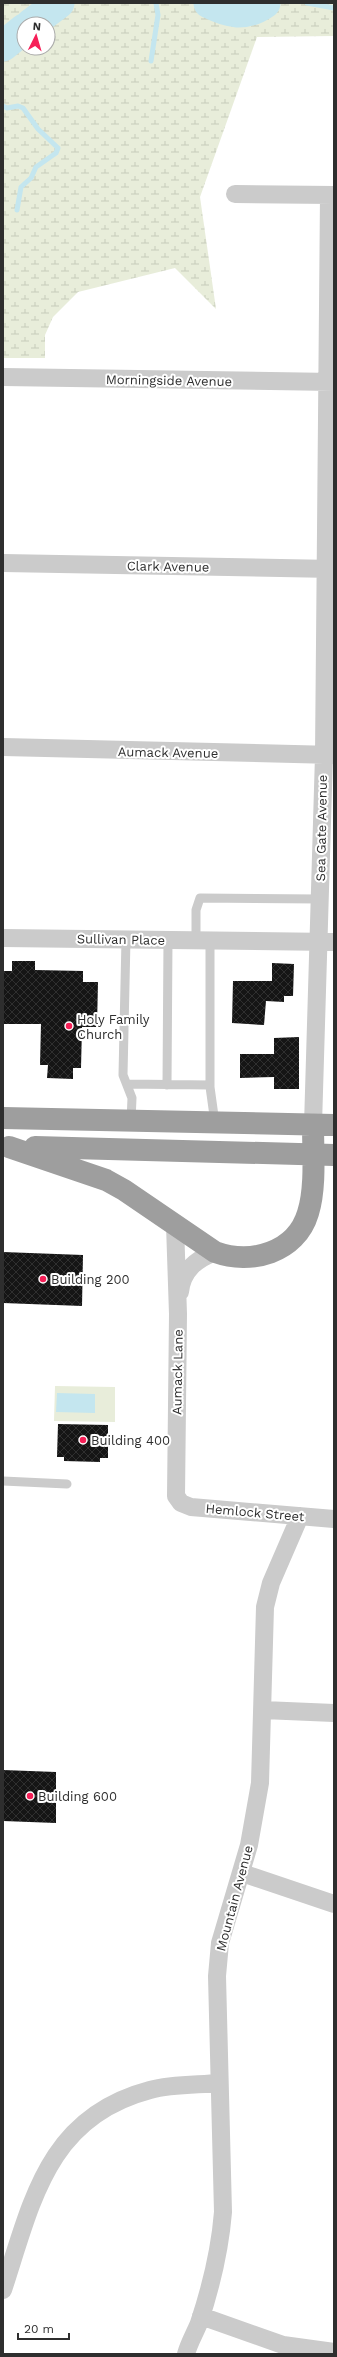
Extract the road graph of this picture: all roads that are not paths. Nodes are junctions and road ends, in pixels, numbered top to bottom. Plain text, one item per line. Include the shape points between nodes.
1 (235, 194) dead end
2 (332, 195) edge
3 (3, 377) edge
4 (330, 382) edge
5 (3, 563) edge
6 (329, 568) edge
7 (3, 747) edge
8 (329, 755) edge
9 (319, 899) junction
10 (3, 938) edge
11 (126, 939) junction
12 (168, 940) junction
13 (203, 940) junction
14 (326, 941) edge
15 (127, 1084) junction
16 (167, 1084) junction
17 (210, 1085) junction
18 (3, 1118) edge
19 (131, 1121) junction
20 (215, 1123) junction
21 (323, 1125) edge
22 (6, 1147) edge
23 (324, 1155) edge
24 (175, 1225) junction
25 (215, 1252) junction
26 (178, 1314) junction
27 (3, 1481) edge
28 (67, 1484) dead end
29 (179, 1500) joint
30 (300, 1516) junction
31 (334, 1519) edge
32 (263, 1710) junction
33 (334, 1713) edge
34 (242, 1872) junction
35 (334, 1904) edge
36 (220, 2083) junction
37 (3, 2290) edge
38 (201, 2316) junction
39 (334, 2352) edge
40 (186, 2354) edge

1 - 2 street
2 - 4 street, Sea Gate Avenue
3 - 4 street, Morningside Avenue
4 - 6 street, Sea Gate Avenue
5 - 6 street, Clark Avenue
6 - 8 street, Sea Gate Avenue
7 - 8 street, Aumack Avenue
8 - 9 street, Sea Gate Avenue
9 - 13 lane via 200,898 196,910
9 - 14 street, Sea Gate Avenue
10 - 11 street, Sullivan Place
11 - 12 street, Sullivan Place
11 - 15 lane via 123,1075
12 - 13 street, Sullivan Place
12 - 16 lane
13 - 14 street, Sullivan Place
13 - 17 lane
14 - 21 street, Sea Gate Avenue
15 - 16 lane
15 - 19 lane via 132,1098
16 - 17 lane
17 - 20 lane
18 - 19 highway
19 - 20 highway
20 - 21 highway
21 - 23 highway
22 - 23 highway
22 - 24 highway via 106,1180
23 - 25 highway via 309,1210 294,1238 278,1250 252,1258 227,1256
24 - 25 highway
24 - 26 street, Aumack Lane
25 - 26 street, Aumack Lane via 195,1262 186,1273 181,1287
26 - 29 street, Aumack Lane via 175,1487
27 - 28 lane
29 - 30 street, Hemlock Street via 191,1507
30 - 31 street, Hemlock Street
30 - 32 street, Mountain Avenue via 268,1592 265,1608
32 - 33 street
32 - 34 street, Mountain Avenue via 260,1783
34 - 35 street
34 - 36 street, Mountain Avenue via 230,1904 219,1950 217,1976
36 - 37 street via 150,2090 116,2103 79,2128 64,2143 41,2178
36 - 38 street, Mountain Avenue via 222,2218 217,2255
38 - 39 street via 283,2345
38 - 40 street, Mountain Avenue

